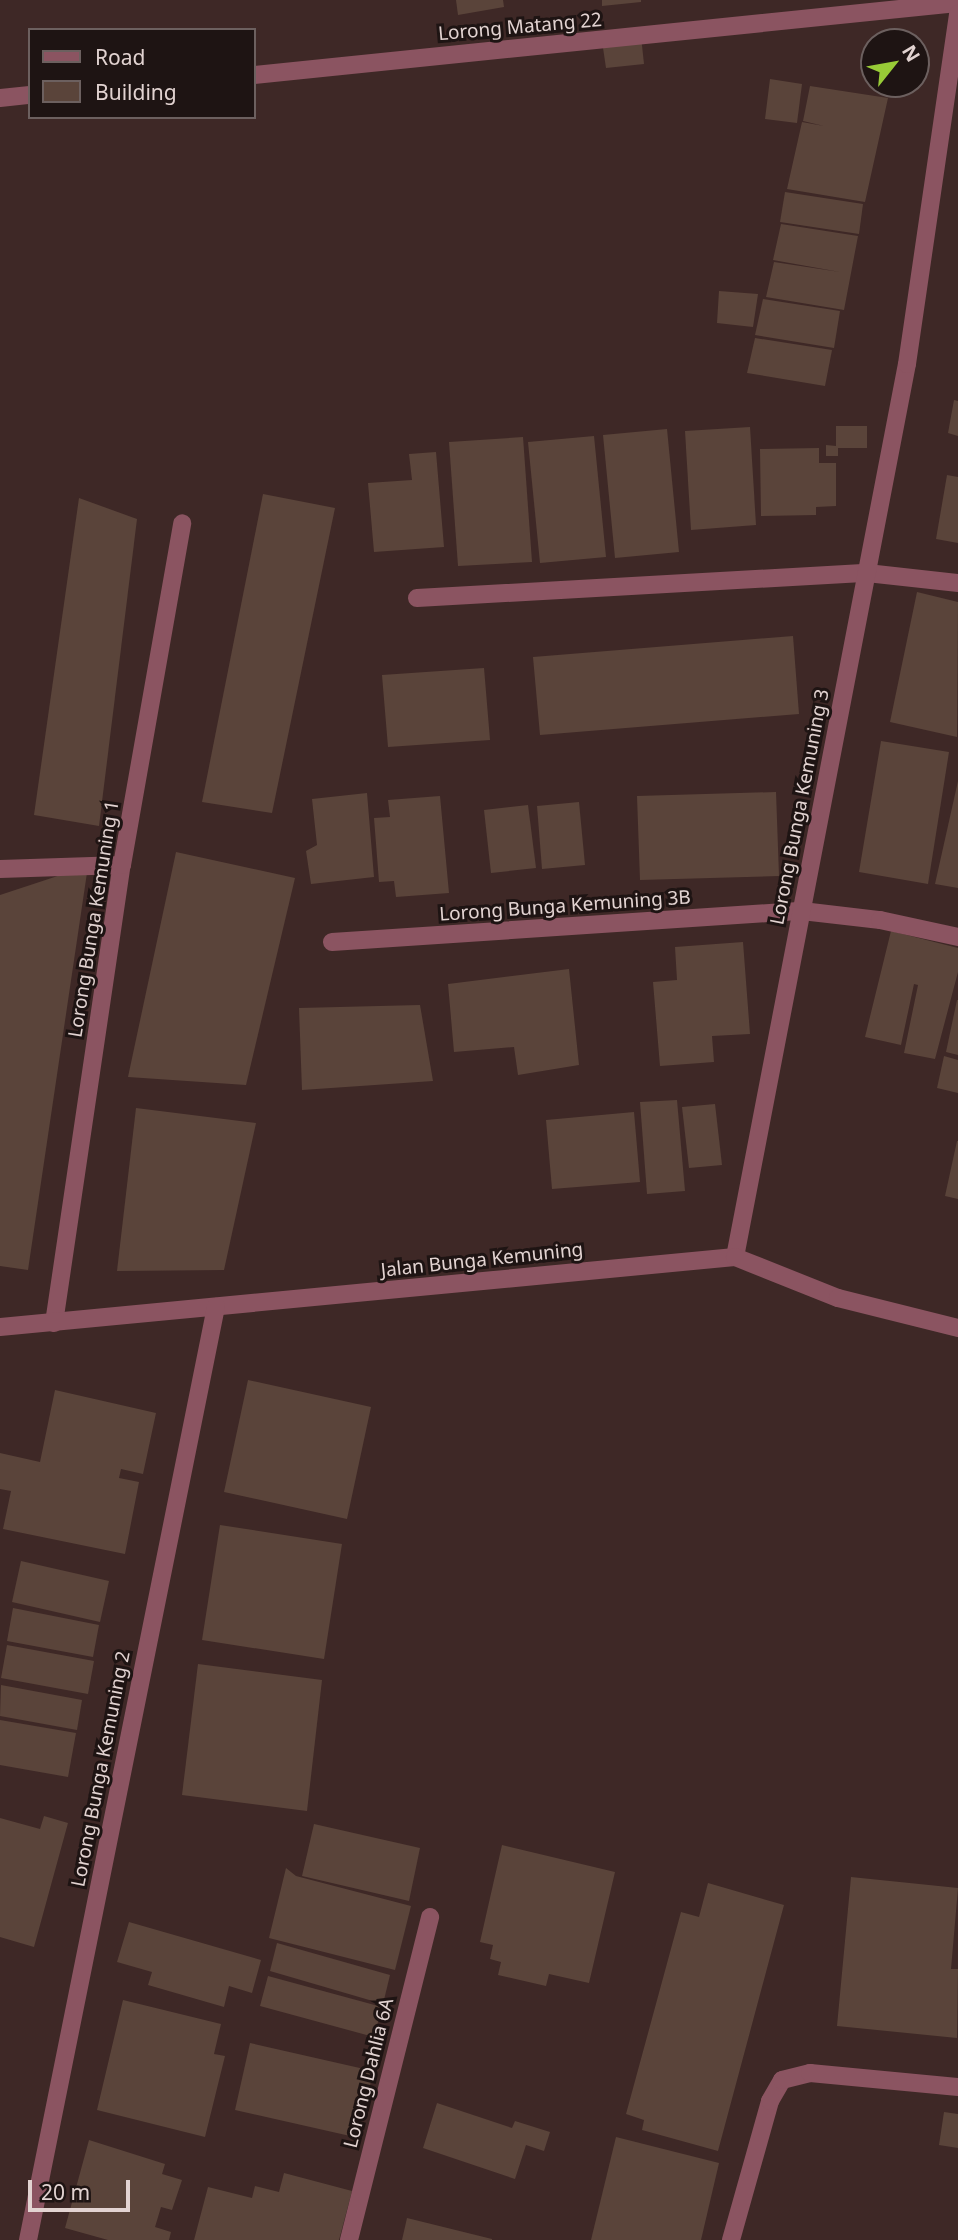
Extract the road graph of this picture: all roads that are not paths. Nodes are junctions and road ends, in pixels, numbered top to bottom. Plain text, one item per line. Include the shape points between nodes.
1 (958, 3) edge
2 (958, 14) edge
3 (256, 75) edge
4 (28, 95) edge
5 (0, 98) edge
6 (182, 523) dead end
7 (867, 573) junction
8 (958, 583) edge
9 (417, 598) dead end
10 (122, 865) junction
11 (0, 869) edge
12 (802, 911) junction
13 (958, 937) edge
14 (332, 942) dead end
15 (735, 1257) junction
16 (216, 1307) junction
17 (54, 1323) junction
18 (0, 1326) edge
19 (958, 1328) edge
20 (430, 1917) dead end
21 (958, 2087) edge
22 (28, 2240) edge
23 (349, 2240) edge
24 (731, 2240) edge

1 - 3 street, Lorong Matang 22
2 - 7 street, Lorong Bunga Kemuning 3 via 907,364
4 - 5 street
6 - 10 street, Lorong Bunga Kemuning 1
7 - 8 street
7 - 9 street
7 - 12 street, Lorong Bunga Kemuning 3
10 - 11 street
10 - 17 street, Lorong Bunga Kemuning 1
12 - 13 street, Lorong Bunga Kemuning 3B via 880,920
12 - 14 street, Lorong Bunga Kemuning 3B
12 - 15 street, Lorong Bunga Kemuning 3
15 - 16 street, Jalan Bunga Kemuning
15 - 19 street, Jalan Bunga Kemuning via 838,1298
16 - 17 street, Jalan Bunga Kemuning
16 - 22 street, Lorong Bunga Kemuning 2
17 - 18 street, Jalan Bunga Kemuning
20 - 23 street, Lorong Dahlia 6A
21 - 24 street via 810,2073 782,2080 770,2101

